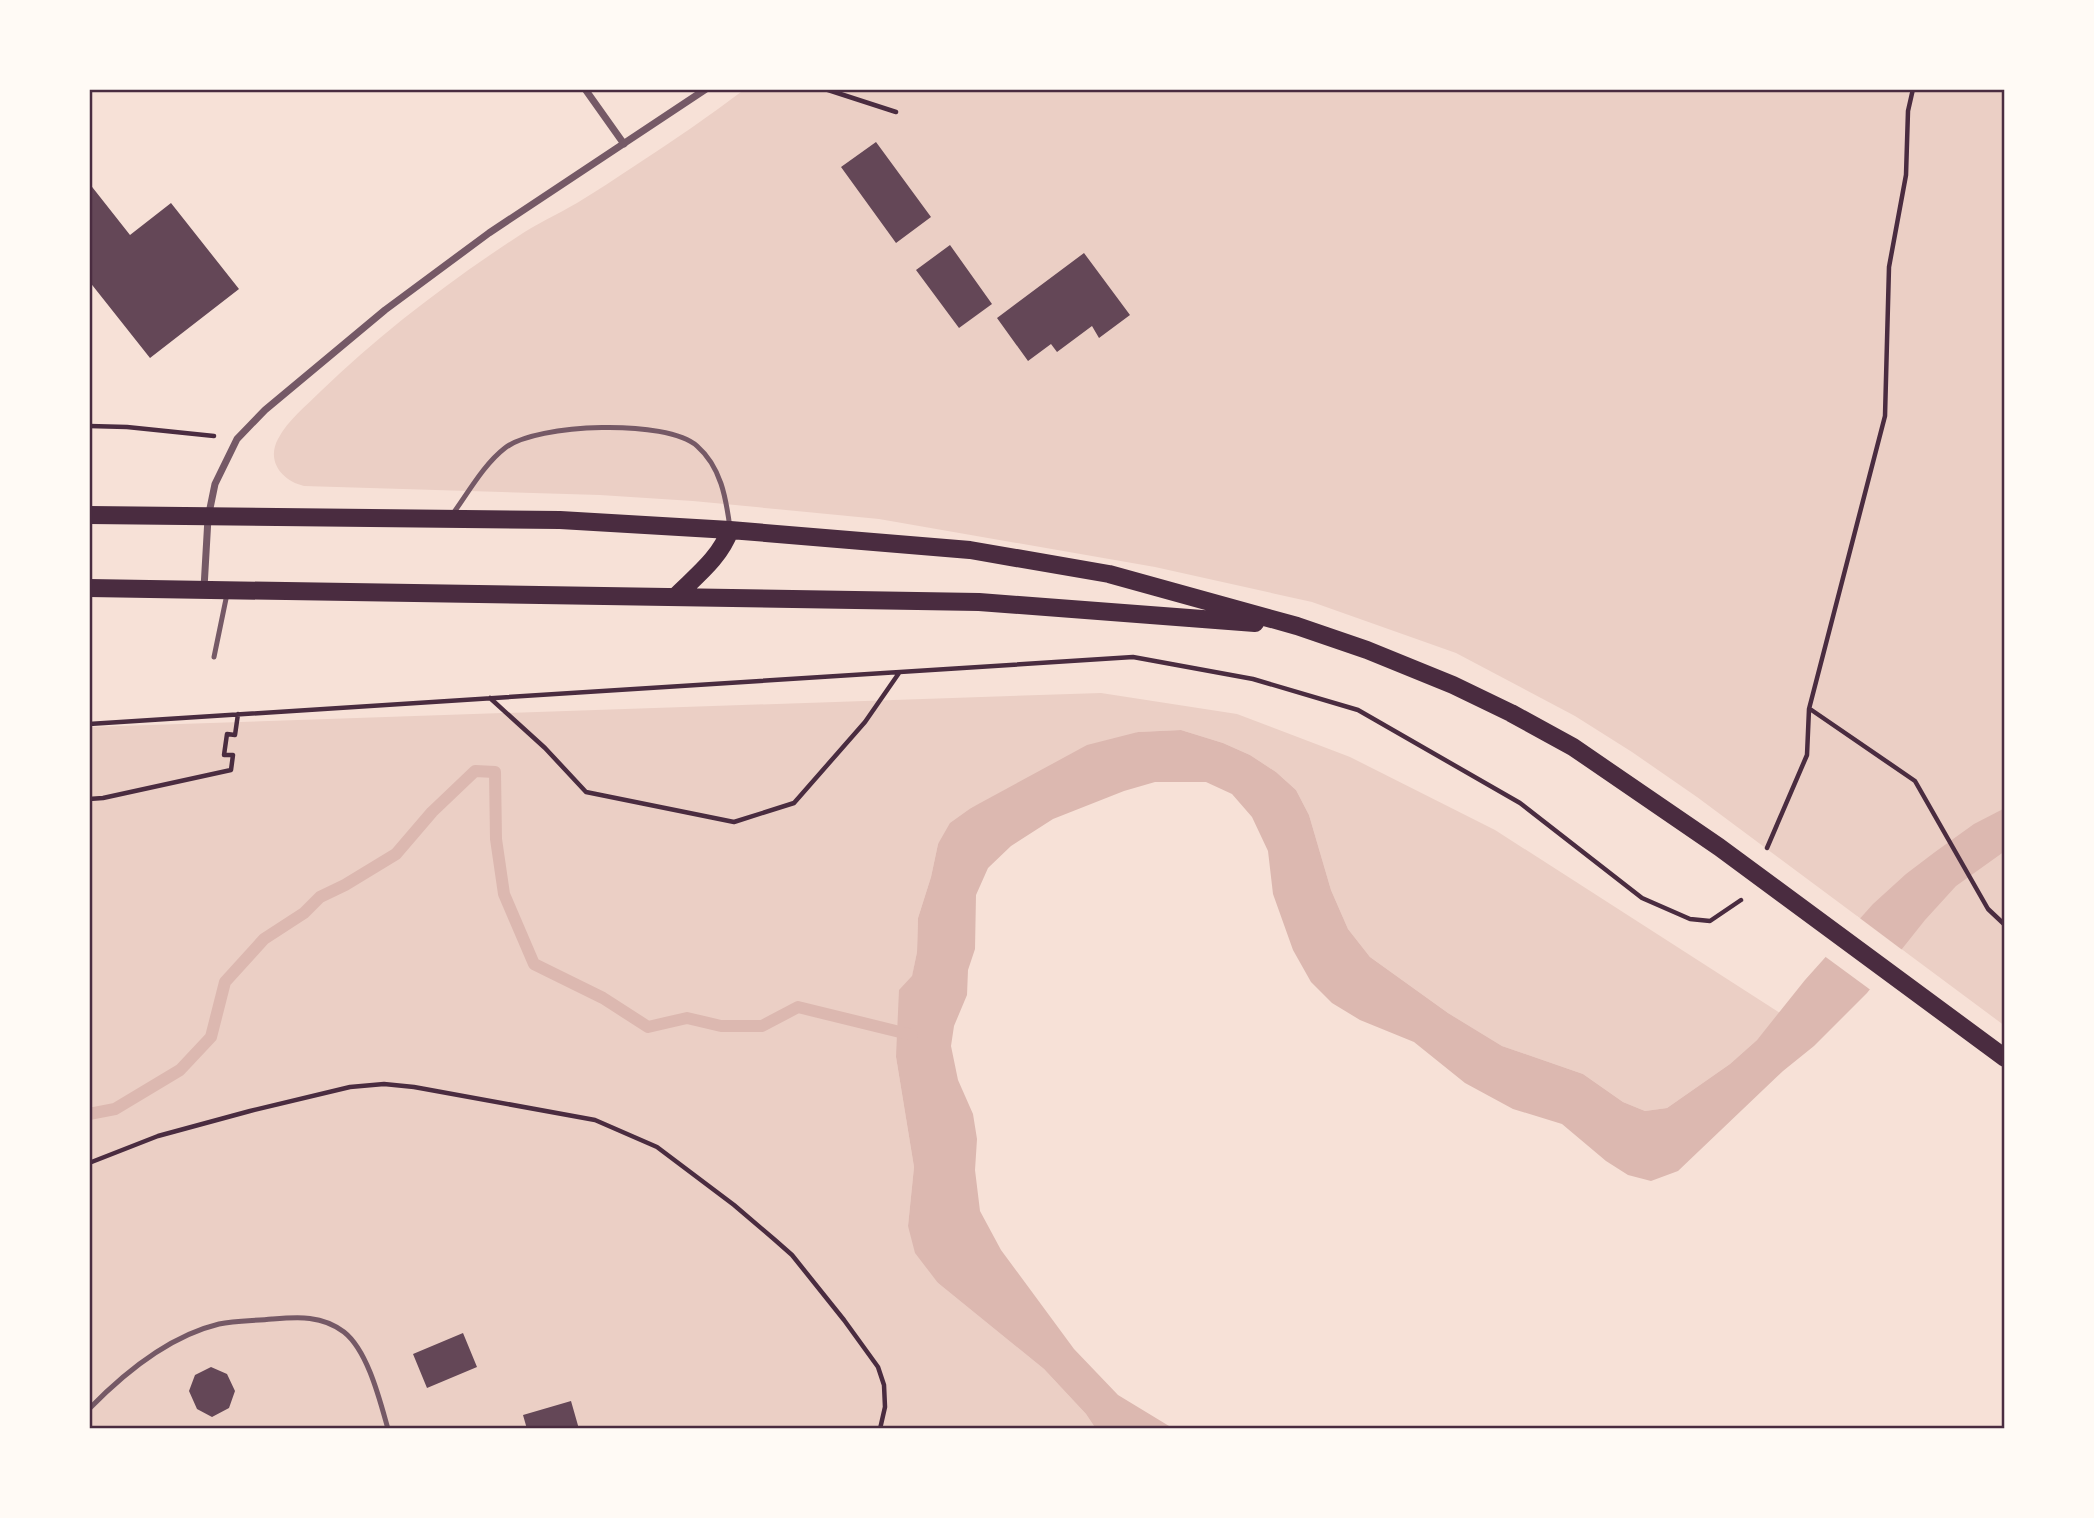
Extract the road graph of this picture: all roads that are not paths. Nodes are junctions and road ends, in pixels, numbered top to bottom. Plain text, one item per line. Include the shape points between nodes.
1 (585, 89) edge
2 (706, 89) edge
3 (624, 145) junction
4 (89, 515) edge
5 (208, 518) junction
6 (448, 520) junction
7 (730, 530) junction
8 (89, 588) edge
9 (204, 589) junction
10 (227, 591) junction
11 (676, 596) junction
12 (1297, 626) junction
13 (214, 657) dead end
14 (2005, 1058) edge
15 (89, 1409) edge
16 (388, 1429) edge

1 - 3 street
2 - 3 street
3 - 5 street via 489,233 384,310 265,410 237,439 215,484
4 - 5 main road
5 - 6 main road
5 - 9 street
6 - 7 main road via 560,520
6 - 7 lane via 489,464 506,447 528,436 588,428 651,430 695,444 709,459 724,490
7 - 11 main road via 714,558
7 - 12 main road via 970,550 1109,574
8 - 9 main road
9 - 10 main road
10 - 11 main road
10 - 13 lane
11 - 12 main road via 979,602
12 - 14 main road via 1428,675 1573,747 1719,847
15 - 16 lane via 141,1363 206,1328 313,1318 346,1334 371,1376

